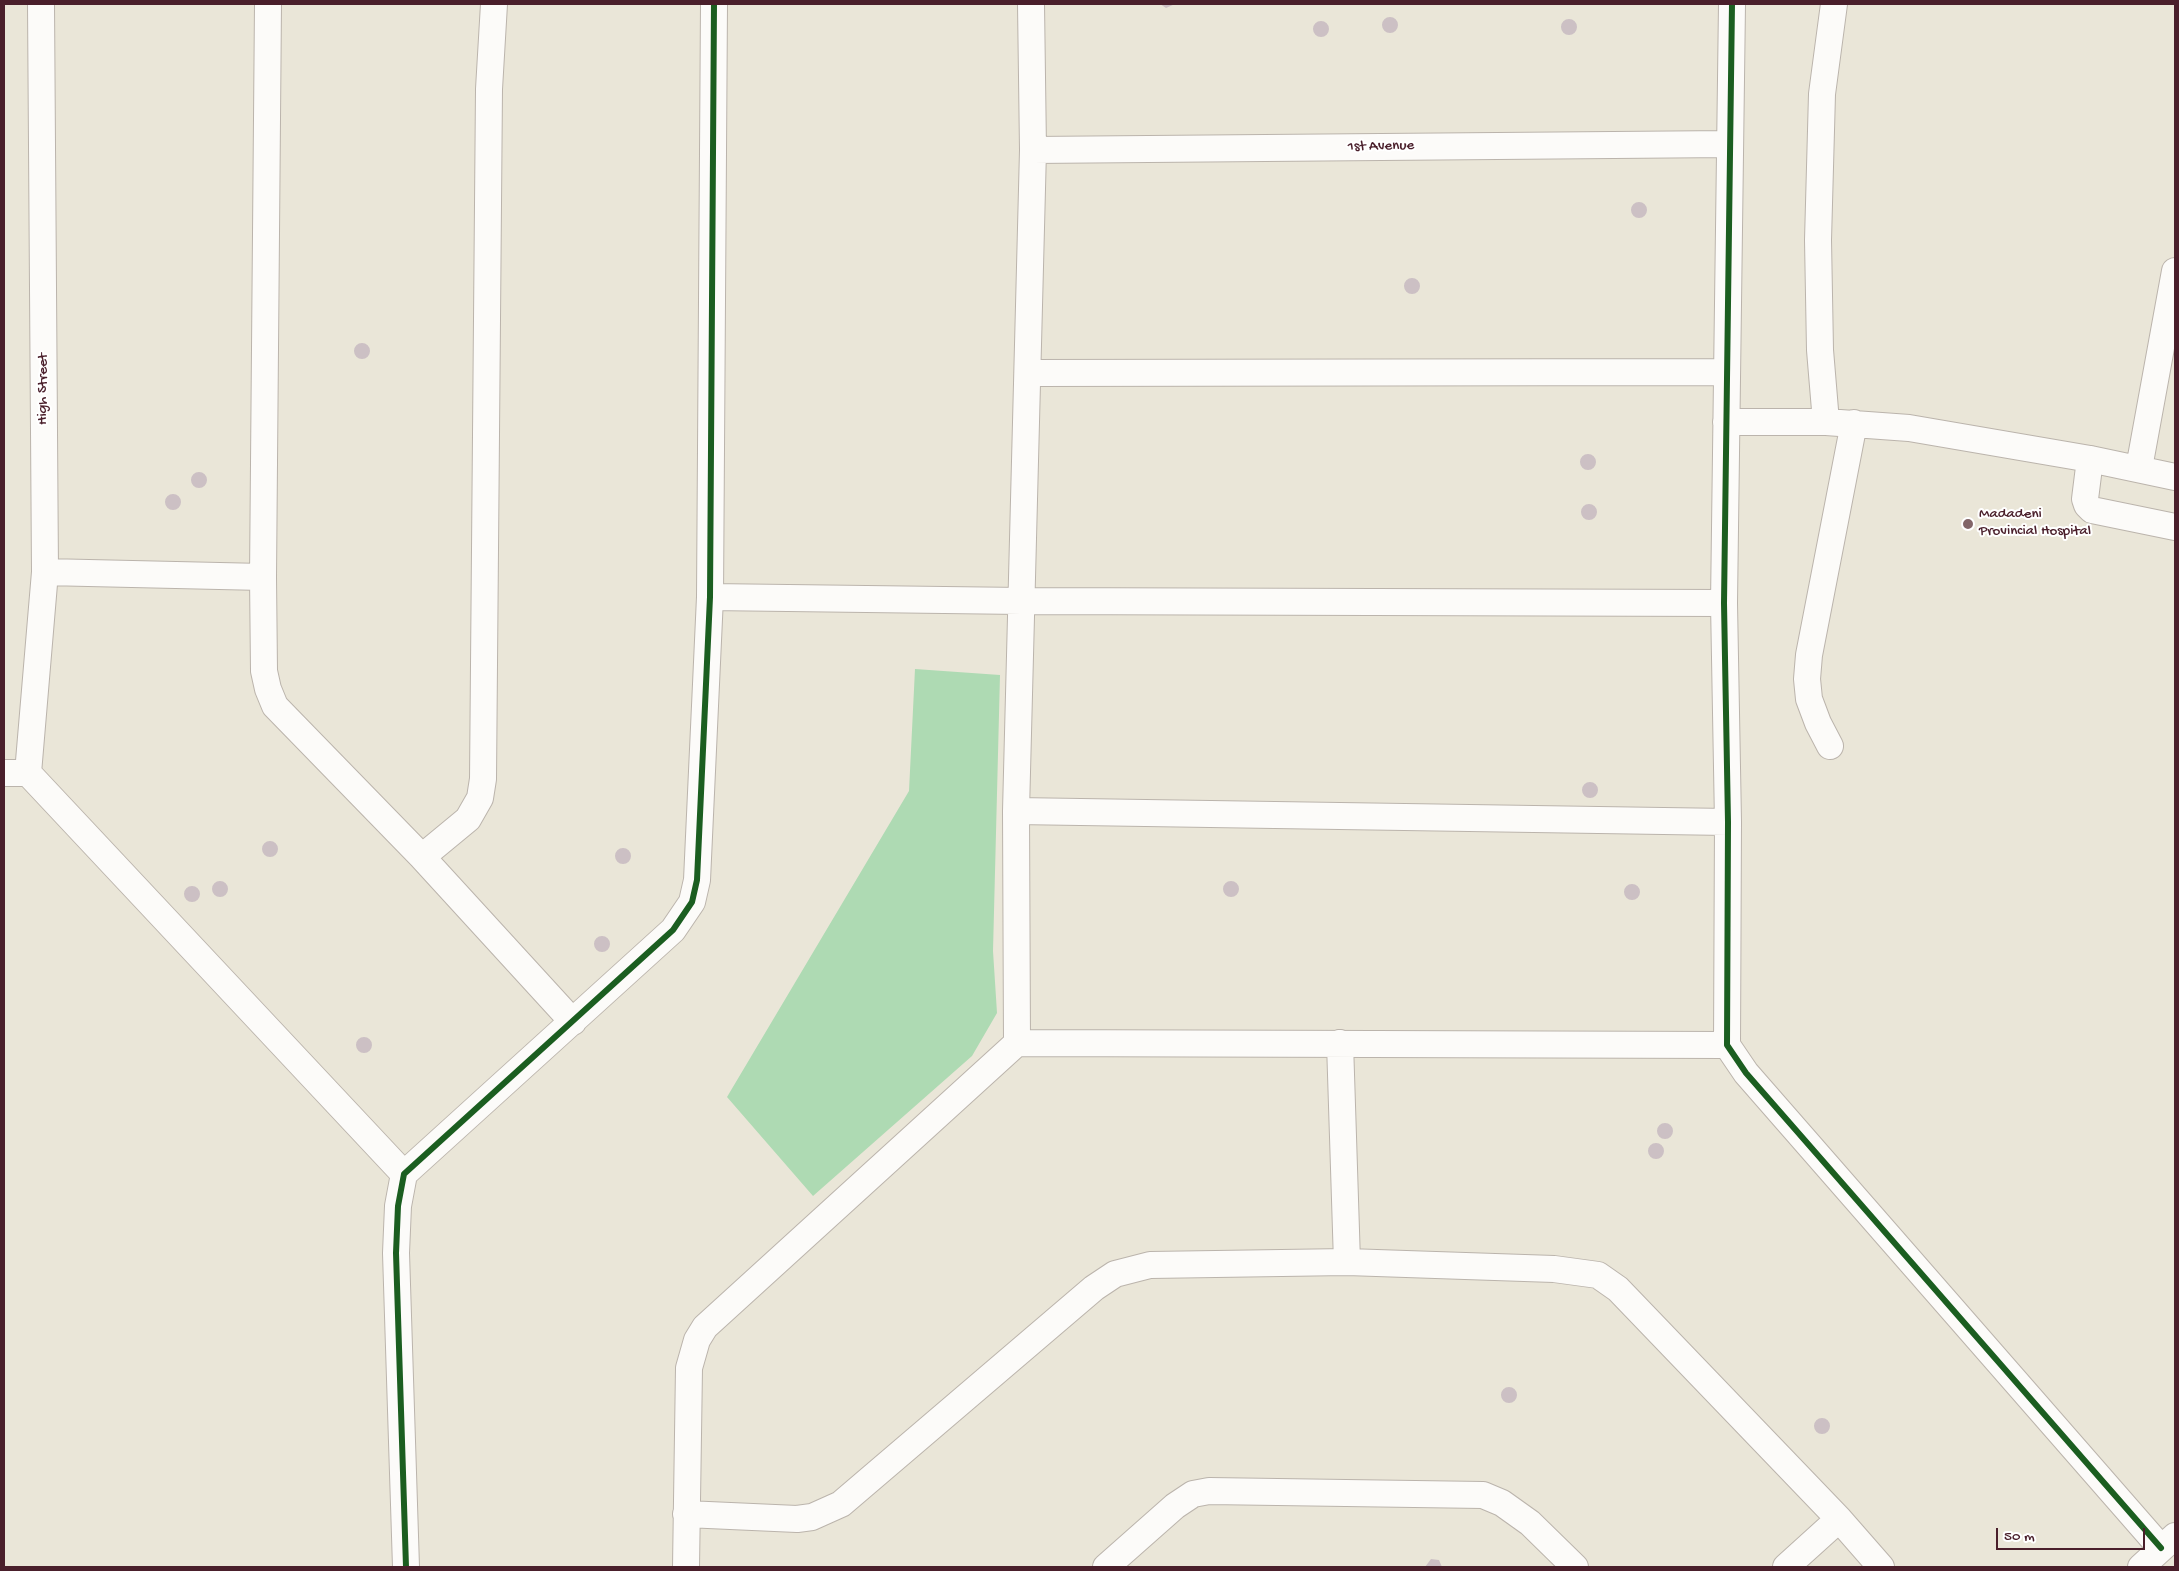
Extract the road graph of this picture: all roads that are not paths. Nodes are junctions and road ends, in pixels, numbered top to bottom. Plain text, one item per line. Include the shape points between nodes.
1 (41, 4) edge
2 (268, 4) edge
3 (494, 4) edge
4 (714, 4) edge
5 (1032, 4) edge
6 (1732, 4) edge
7 (1834, 4) edge
8 (1729, 144) junction
9 (1033, 150) junction
10 (2175, 271) edge
11 (1726, 372) junction
12 (1028, 373) junction
13 (1726, 422) junction
14 (1826, 422) junction
15 (1854, 423) junction
16 (2090, 459) junction
17 (2139, 468) junction
18 (2175, 477) edge
19 (2175, 527) edge
20 (45, 572) junction
21 (263, 577) junction
22 (710, 597) junction
23 (1022, 602) junction
24 (1724, 602) junction
25 (1830, 746) dead end
26 (16, 773) edge
27 (1016, 811) junction
28 (1728, 822) junction
29 (422, 857) junction
30 (573, 1022) junction
31 (1017, 1043) junction
32 (1340, 1043) junction
33 (1727, 1045) junction
34 (404, 1174) junction
35 (1347, 1262) junction
36 (686, 1514) junction
37 (1839, 1519) junction
38 (2168, 1542) edge
39 (406, 1567) edge
40 (686, 1567) edge
41 (1106, 1567) edge
42 (1575, 1567) edge
43 (1786, 1567) edge
44 (1881, 1567) edge
45 (2140, 1567) edge

1 - 20 street, High Street
2 - 21 street
3 - 29 street via 489,90 483,779 480,798 468,819
4 - 22 street
5 - 9 street
6 - 8 street
7 - 14 street via 1822,94 1818,230 1820,350
8 - 9 street, 1st Avenue
8 - 11 street
9 - 12 street
10 - 17 street
11 - 12 street
11 - 13 street
12 - 23 street
13 - 14 street
13 - 24 street
14 - 15 street
15 - 16 street via 1909,428
15 - 25 street via 1809,654 1807,679 1809,698
16 - 17 street
16 - 19 street via 2085,499 2092,510
17 - 18 street
20 - 21 street
20 - 26 street, High Street
21 - 29 street via 264,671 275,706
22 - 23 street
22 - 30 street via 697,880 692,902 674,930
23 - 24 street
23 - 27 street
24 - 28 street
26 - 34 street
27 - 28 street
27 - 31 street
28 - 33 street
29 - 30 street
30 - 34 street
31 - 32 street
31 - 36 street via 705,1327 697,1340 689,1368
32 - 33 street
32 - 35 street
33 - 38 street via 1746,1073
34 - 39 street via 398,1206 396,1252
35 - 36 street via 1150,1265 1115,1274 1086,1295 841,1504 812,1517 797,1519
35 - 37 street via 1554,1269 1598,1275 1618,1289
36 - 40 street
37 - 43 street
37 - 44 street
38 - 45 street
41 - 42 street via 1175,1506 1193,1494 1210,1490 1483,1496 1502,1503 1530,1523

